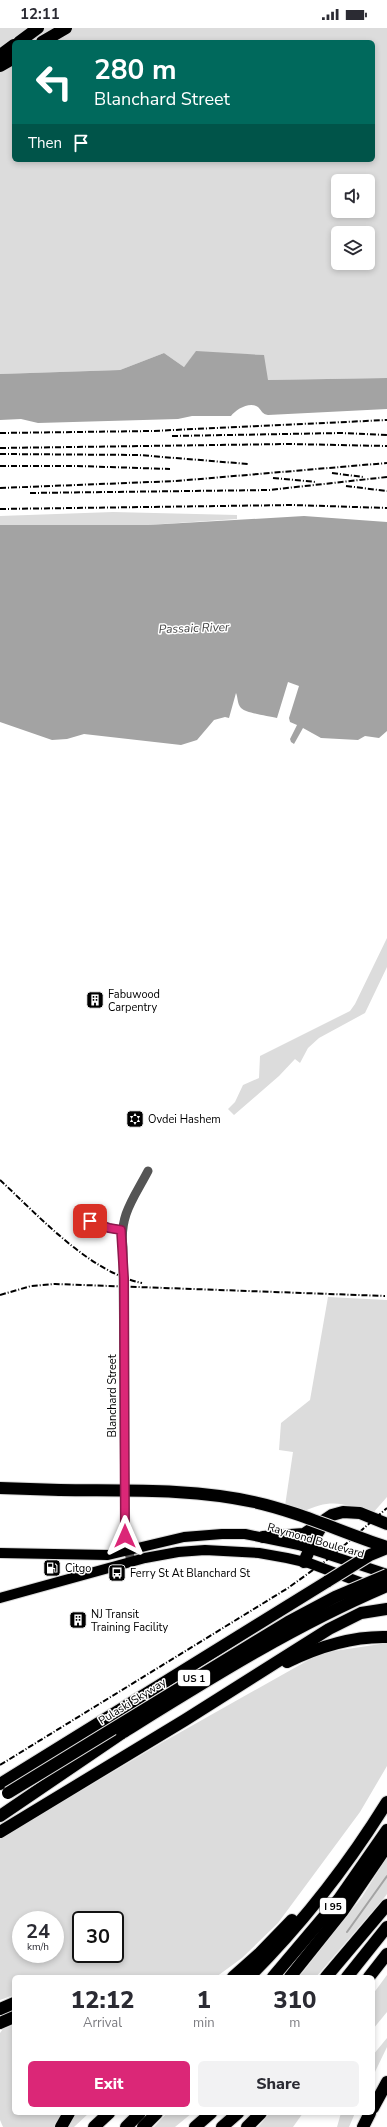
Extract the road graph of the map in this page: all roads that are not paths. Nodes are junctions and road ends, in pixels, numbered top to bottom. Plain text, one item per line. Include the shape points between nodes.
1 (38, 28) edge
2 (66, 28) edge
3 (22, 40) edge
4 (45, 40) edge
5 (12, 46) edge
6 (0, 55) edge
7 (12, 59) edge
8 (0, 66) edge
9 (148, 1171) dead end
10 (90, 1221) dead end
11 (121, 1230) junction
12 (0, 1488) edge
13 (329, 1517) junction
14 (387, 1524) edge
15 (263, 1537) junction
16 (387, 1547) edge
17 (310, 1548) junction
18 (128, 1551) junction
19 (0, 1553) edge
20 (131, 1561) junction
21 (304, 1562) junction
22 (387, 1574) edge
23 (387, 1586) edge
24 (387, 1592) edge
25 (0, 1598) edge
26 (387, 1609) edge
27 (387, 1637) edge
28 (185, 1720) junction
29 (10, 1795) edge
30 (387, 1802) edge
31 (0, 1809) edge
32 (0, 1816) edge
33 (387, 1830) edge
34 (0, 1832) edge
35 (387, 1846) edge
36 (318, 1899) junction
37 (387, 1905) edge
38 (387, 1927) edge
39 (385, 1957) edge
40 (235, 1975) edge
41 (251, 1975) edge
42 (275, 1975) edge
43 (292, 1975) edge
44 (328, 1975) edge
45 (349, 1975) edge
46 (371, 1975) edge
47 (375, 1975) edge
48 (12, 2004) edge
49 (0, 2009) edge
50 (12, 2011) edge
51 (0, 2015) edge
52 (12, 2018) edge
53 (0, 2023) edge
54 (387, 2082) edge
55 (375, 2104) edge
56 (68, 2115) edge
57 (107, 2115) edge
58 (138, 2115) edge
59 (155, 2115) edge
60 (209, 2115) edge
61 (236, 2115) edge
62 (258, 2115) edge
63 (369, 2115) edge
64 (61, 2127) edge
65 (94, 2127) edge
66 (126, 2127) edge
67 (143, 2127) edge
68 (194, 2127) edge
69 (222, 2127) edge
70 (247, 2127) edge
71 (363, 2127) edge

1 - 3 highway
2 - 4 highway
5 - 6 highway
7 - 8 highway
9 - 11 street, Blanchard Street via 126,1214
10 - 11 street
11 - 18 street, Blanchard Street via 124,1278 125,1536
12 - 16 highway, bridge via 185,1493 237,1499 297,1514
13 - 14 highway via 339,1512 351,1512
13 - 15 highway via 304,1534
13 - 17 highway
15 - 17 main road, Raymond Boulevard
15 - 18 main road, Raymond Boulevard via 235,1534 199,1535 174,1538
16 - 29 highway, bridge via 328,1581
17 - 21 highway
17 - 22 main road, Raymond Boulevard
18 - 19 main road, Raymond Boulevard via 79,1556
18 - 20 street, Blanchard Street
20 - 21 main road via 178,1552 215,1550 259,1553
20 - 25 main road
21 - 24 main road
22 - 29 highway, Pulaski Skyway / US 1, bridge via 341,1594 288,1622
23 - 29 highway, Pulaski Skyway / US 1, bridge via 323,1614 246,1656 122,1733
26 - 28 highway via 361,1613 329,1629
27 - 28 highway via 357,1639 313,1651 285,1663 202,1713
28 - 34 highway
29 - 31 highway
29 - 32 highway, US 1
30 - 36 highway, I 95
33 - 42 highway, I 95 via 339,1899
35 - 43 highway via 338,1918
36 - 40 highway via 286,1925
36 - 41 highway, I 95
37 - 44 highway
38 - 45 highway
39 - 46 highway
39 - 47 highway
48 - 49 highway
50 - 51 highway
52 - 53 highway
54 - 55 highway
56 - 64 highway
57 - 65 highway
58 - 66 highway
59 - 67 highway
60 - 68 highway
61 - 69 highway
62 - 70 highway
63 - 71 highway

